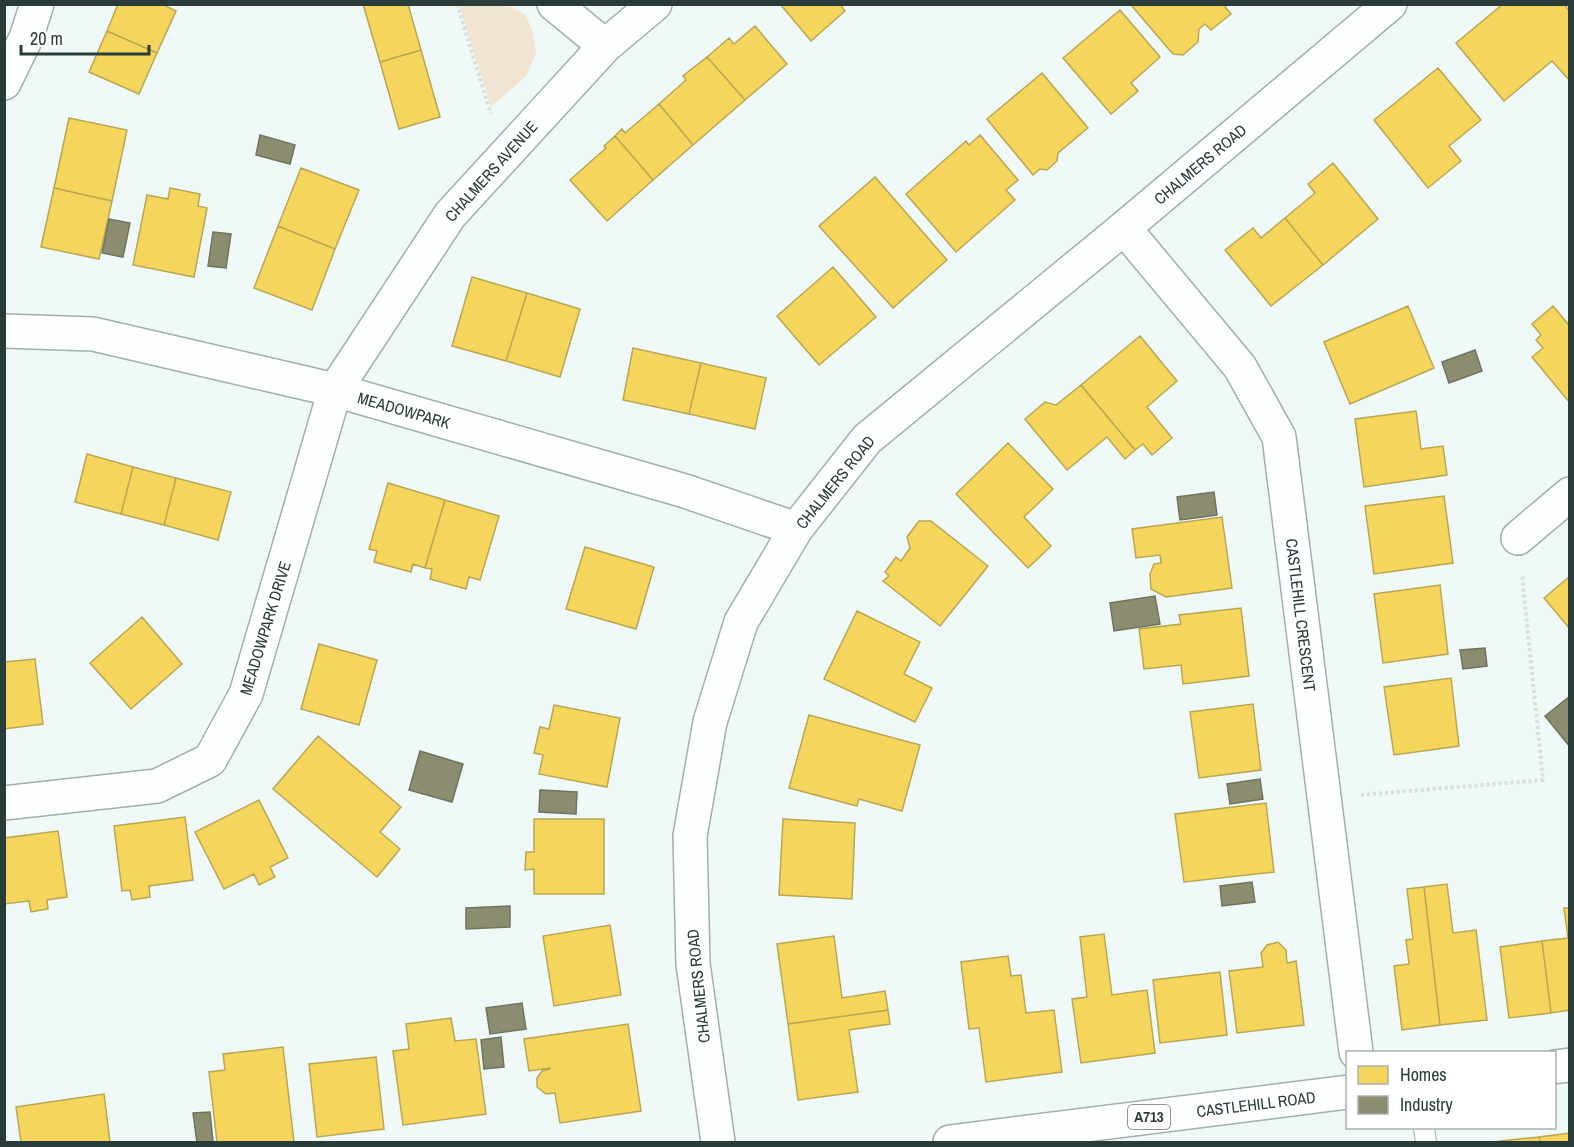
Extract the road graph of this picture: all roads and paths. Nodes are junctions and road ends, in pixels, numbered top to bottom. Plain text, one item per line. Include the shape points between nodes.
1 (37, 4) edge
2 (457, 4) edge
3 (554, 4) edge
4 (655, 4) edge
5 (1390, 4) edge
6 (605, 46) junction
7 (4, 83) edge
8 (510, 148) junction
9 (1124, 228) junction
10 (4, 331) edge
11 (335, 390) junction
12 (1569, 494) edge
13 (796, 530) junction
14 (1518, 538) joint
15 (1324, 798) junction
16 (4, 803) edge
17 (1356, 1051) edge
18 (1346, 1092) edge
19 (718, 1143) edge
20 (951, 1143) edge

1 - 7 street
2 - 8 path via 492,117
3 - 6 street
4 - 6 street, CHALMERS AVENUE
5 - 9 street, CHALMERS ROAD
6 - 8 street, CHALMERS AVENUE
8 - 11 street, CHALMERS AVENUE via 450,215
9 - 13 street, CHALMERS ROAD via 867,439
9 - 15 street, CASTLEHILL CRESCENT via 1240,367 1279,437
10 - 11 street, MEADOWPARK via 93,334
11 - 13 street, MEADOWPARK via 685,491
11 - 16 street, MEADOWPARK DRIVE via 246,694 210,760 157,786
12 - 14 street
13 - 19 street, CHALMERS ROAD via 741,622 710,722 690,836 693,964
14 - 15 path via 1543,780
15 - 17 street, CASTLEHILL CRESCENT
18 - 20 street, CASTLEHILL ROAD / A713

